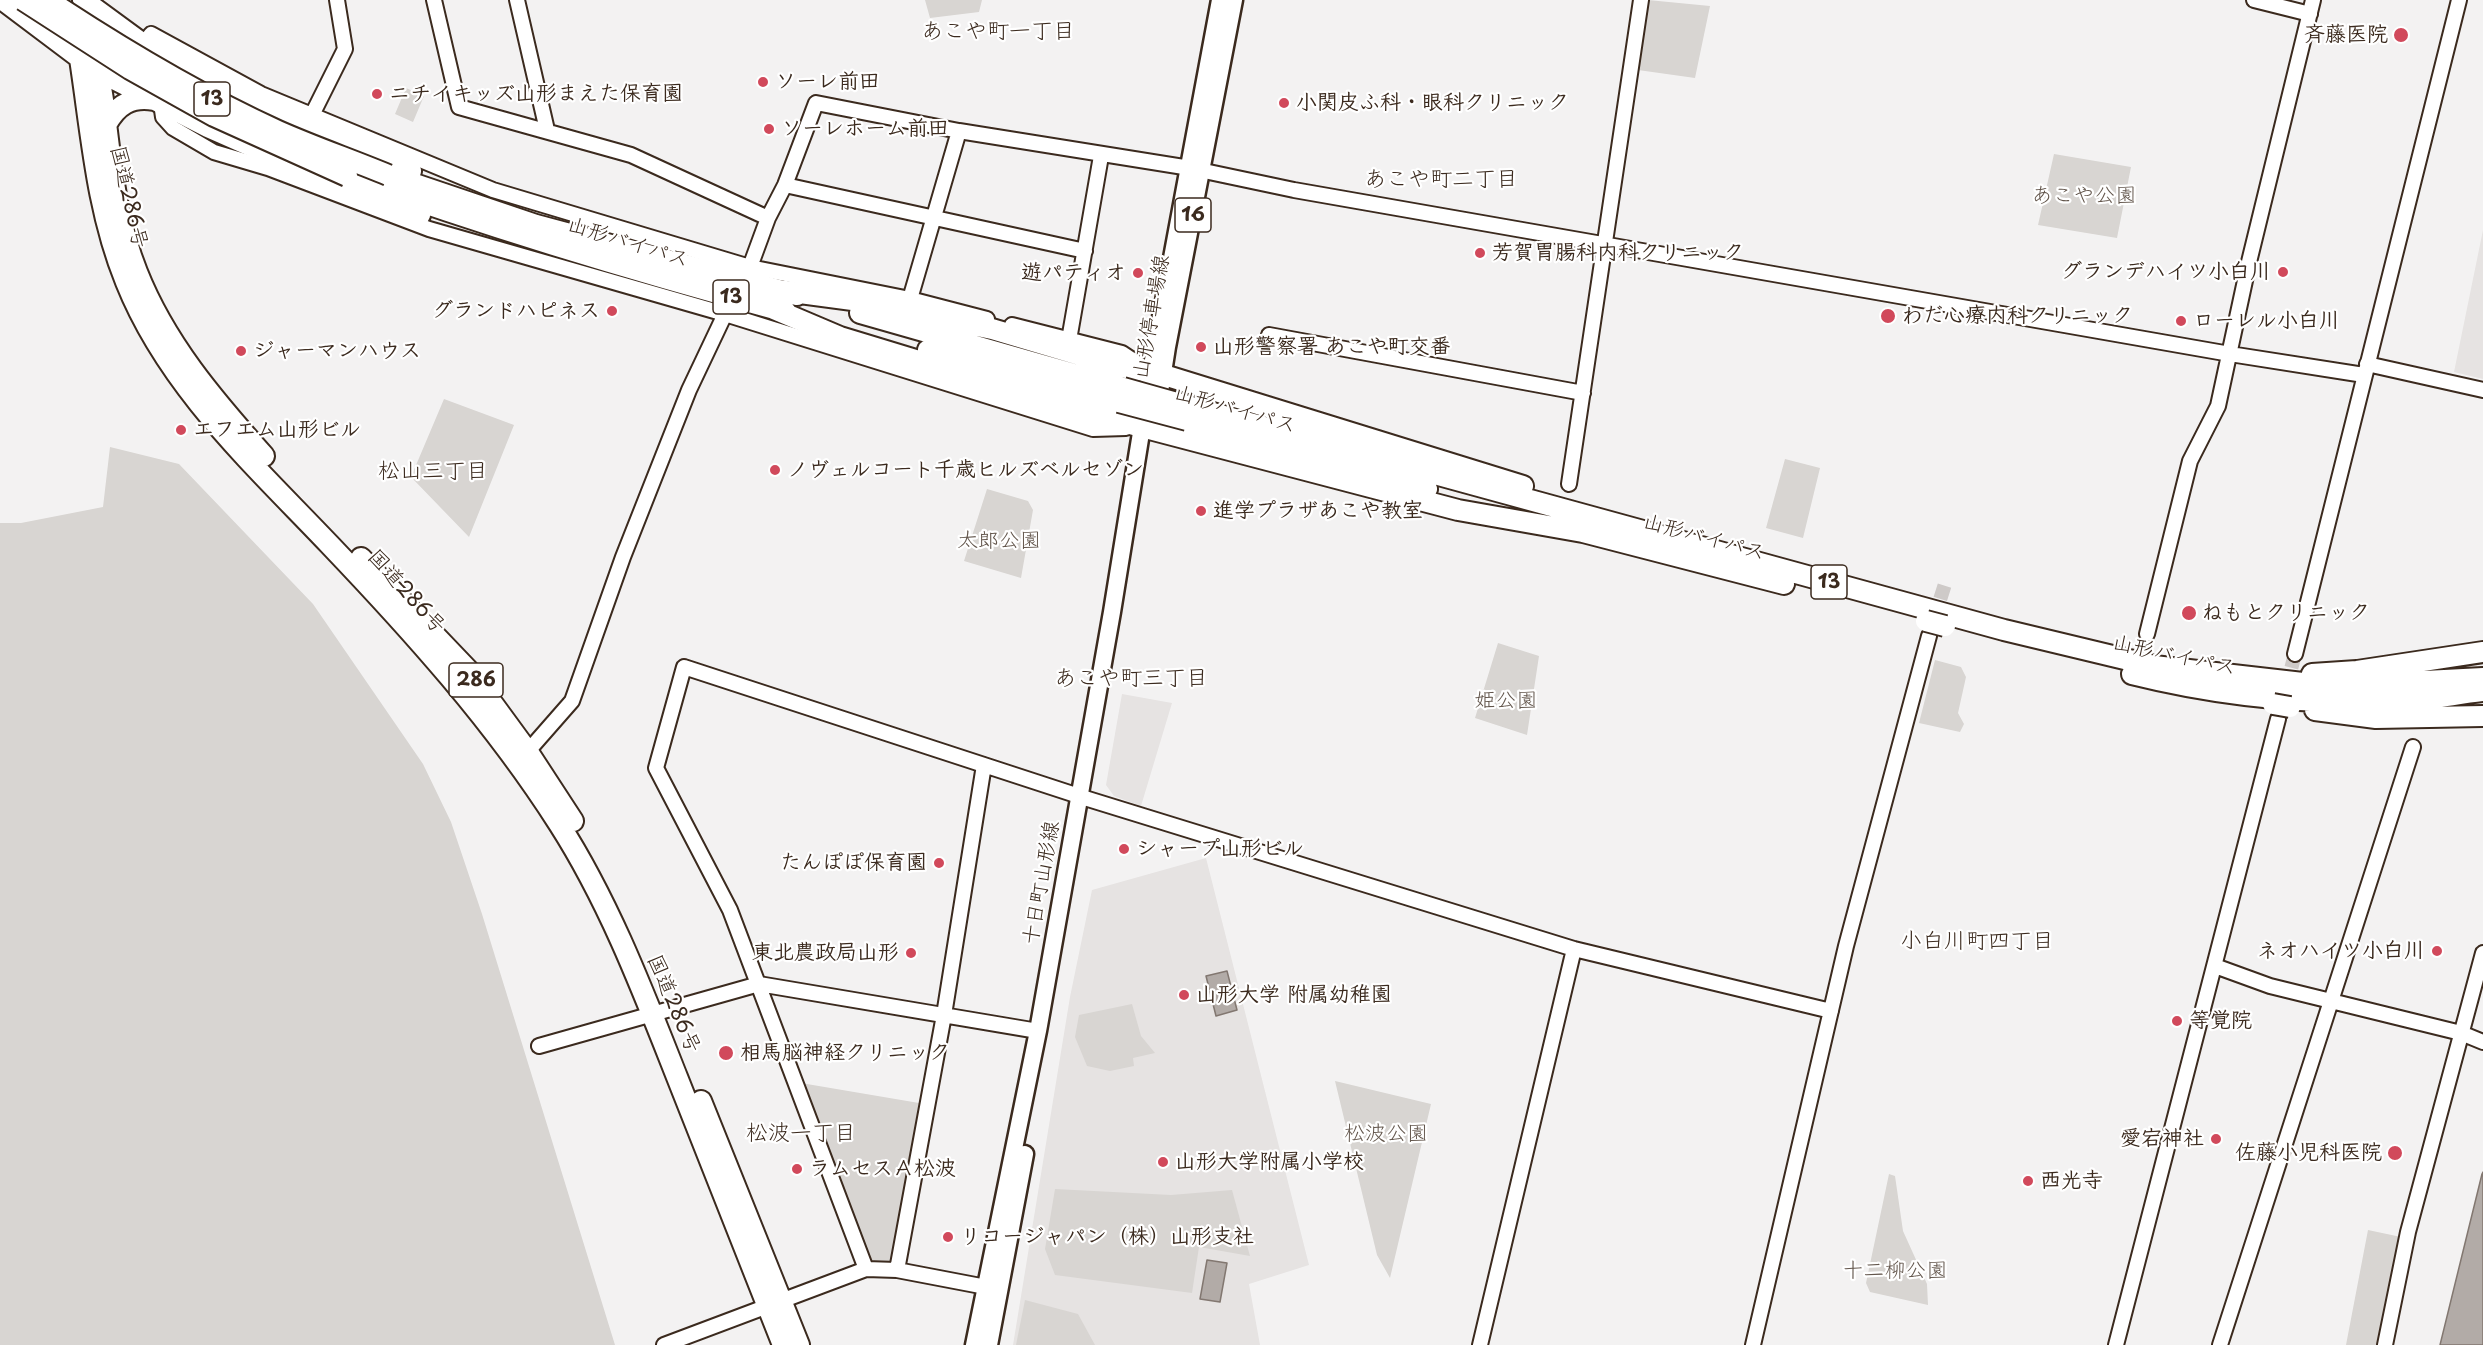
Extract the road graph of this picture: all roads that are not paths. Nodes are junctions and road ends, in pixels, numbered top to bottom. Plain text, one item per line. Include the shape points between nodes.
1 (3, 0) edge
2 (23, 0) edge
3 (48, 0) edge
4 (337, 0) edge
5 (434, 0) edge
6 (517, 0) edge
7 (1220, 0) edge
8 (1234, 0) edge
9 (1641, 0) edge
10 (2254, 0) edge
11 (2313, 0) edge
12 (2459, 0) edge
13 (83, 4) edge
14 (2310, 14) junction
15 (142, 44) junction
16 (88, 57) junction
17 (157, 102) junction
18 (312, 117) junction
19 (106, 124) junction
20 (547, 130) junction
21 (959, 131) junction
22 (1101, 156) junction
23 (1196, 169) junction
24 (785, 186) junction
25 (768, 218) junction
26 (934, 219) junction
27 (538, 233) junction
28 (1605, 243) junction
29 (1084, 251) junction
30 (750, 267) junction
31 (785, 291) junction
32 (910, 299) junction
33 (774, 309) junction
34 (725, 314) junction
35 (1269, 336) dead end
36 (1069, 340) junction
37 (2230, 354) junction
38 (2366, 370) junction
39 (1158, 373) junction
40 (2483, 390) edge
41 (1583, 393) junction
42 (1121, 395) junction
43 (1187, 413) junction
44 (1149, 428) junction
45 (1569, 484) dead end
46 (1594, 534) junction
47 (1702, 548) junction
48 (1933, 627) junction
49 (2147, 634) dead end
50 (2483, 652) edge
51 (2295, 654) tunnel mouth
52 (2247, 678) junction
53 (2483, 678) edge
54 (2176, 685) junction
55 (2483, 691) edge
56 (2280, 710) junction
57 (2483, 716) edge
58 (2413, 747) dead end
59 (523, 757) junction
60 (984, 765) junction
61 (1084, 797) junction
62 (1574, 949) junction
63 (2483, 953) edge
64 (2215, 966) junction
65 (759, 984) junction
66 (2331, 1001) junction
67 (658, 1011) junction
68 (1831, 1011) junction
69 (945, 1015) junction
70 (1038, 1031) junction
71 (2461, 1033) junction
72 (2483, 1042) edge
73 (539, 1046) dead end
74 (866, 1269) junction
75 (897, 1270) junction
76 (986, 1287) junction
77 (775, 1304) junction
78 (664, 1345) edge
79 (783, 1345) edge
80 (799, 1345) edge
81 (974, 1345) edge
82 (990, 1345) edge
83 (1480, 1345) edge
84 (1754, 1345) edge
85 (2116, 1345) edge
86 (2220, 1345) edge
87 (2385, 1345) edge

1 - 16 highway
2 - 27 highway, 山形バイパス / 13, bridge via 130,69 214,116 347,176
3 - 27 highway, 山形バイパス / 13, bridge via 215,101 280,132
4 - 18 street via 345,49
5 - 20 street via 459,107
6 - 20 street
7 - 23 main road, 山形停車場線 / 16
8 - 23 main road, 山形停車場線 / 16
9 - 28 street
10 - 14 street
11 - 14 street
12 - 38 street
13 - 15 highway
14 - 37 street
15 - 18 street via 151,34
15 - 27 highway via 217,88
16 - 17 highway
16 - 19 highway, 国道286号 / 286
16 - 59 highway, 国道286号 / 286 via 96,184 127,285 171,368 202,410
17 - 19 highway via 132,100 116,110
17 - 27 highway via 383,204 462,226
17 - 34 street via 173,128 214,152 268,168 429,229
18 - 30 street via 493,190
19 - 59 highway, 国道286号 / 286 via 120,218 137,273 184,361 285,480 468,670
20 - 25 street via 631,155
21 - 22 street
21 - 24 street via 816,103
21 - 26 street
22 - 23 street
22 - 29 street
23 - 28 street via 1294,190
23 - 39 main road, 山形停車場線 / 16
24 - 25 street
24 - 26 street
25 - 30 street
26 - 29 street
26 - 32 street
27 - 31 highway, 山形バイパス / 13
27 - 33 highway, 山形バイパス / 13
28 - 37 street
28 - 41 street
29 - 36 street
30 - 32 street
31 - 39 highway via 861,301 992,329 1120,367
31 - 42 highway, 山形バイパス / 13
32 - 36 street
33 - 42 highway, 山形バイパス / 13
33 - 44 highway via 840,337
34 - 44 street via 1093,429
34 - 59 street via 689,390 622,557 572,701
35 - 41 street
36 - 39 street via 1122,353
37 - 38 street
37 - 49 street via 2218,406 2190,461
38 - 40 street
38 - 51 street
39 - 44 main road, 山形停車場線 / 16
39 - 47 highway via 1467,466
41 - 45 street
42 - 43 highway, 山形バイパス / 13, bridge
43 - 46 highway, 山形バイパス / 13
43 - 47 highway, 山形バイパス / 13
44 - 46 highway via 1458,510
44 - 61 main road, 十日町山形線
46 - 48 highway, 山形バイパス / 13
47 - 52 highway, 山形バイパス / 13 via 2015,633 2154,666
48 - 54 highway, 山形バイパス / 13
48 - 68 street
50 - 52 highway via 2357,671
52 - 53 highway, 山形バイパス / 13 via 2329,686
54 - 55 highway, 山形バイパス / 13 via 2318,700 2406,701
54 - 56 highway
56 - 57 highway via 2376,718
56 - 64 street
58 - 66 street
59 - 67 highway, 国道286号 / 286
60 - 61 street
60 - 65 street via 684,667 656,768 730,910
60 - 69 street
61 - 62 street
61 - 70 main road, 十日町山形線
61 - 82 main road, 十日町山形線
62 - 68 street
62 - 83 street
63 - 71 street
64 - 66 street via 2270,986
64 - 85 street
65 - 67 street
65 - 69 street
65 - 74 street
66 - 71 street
66 - 86 street
67 - 73 street
67 - 77 highway, 国道286号 / 286
68 - 84 street
69 - 70 street
69 - 75 street
70 - 76 main road, 十日町山形線
71 - 72 street
71 - 87 street via 2408,1232
74 - 75 street
74 - 77 street
75 - 76 street
76 - 81 main road, 十日町山形線
77 - 78 street
77 - 79 highway, 国道286号 / 286
77 - 80 highway, 国道286号 / 286

